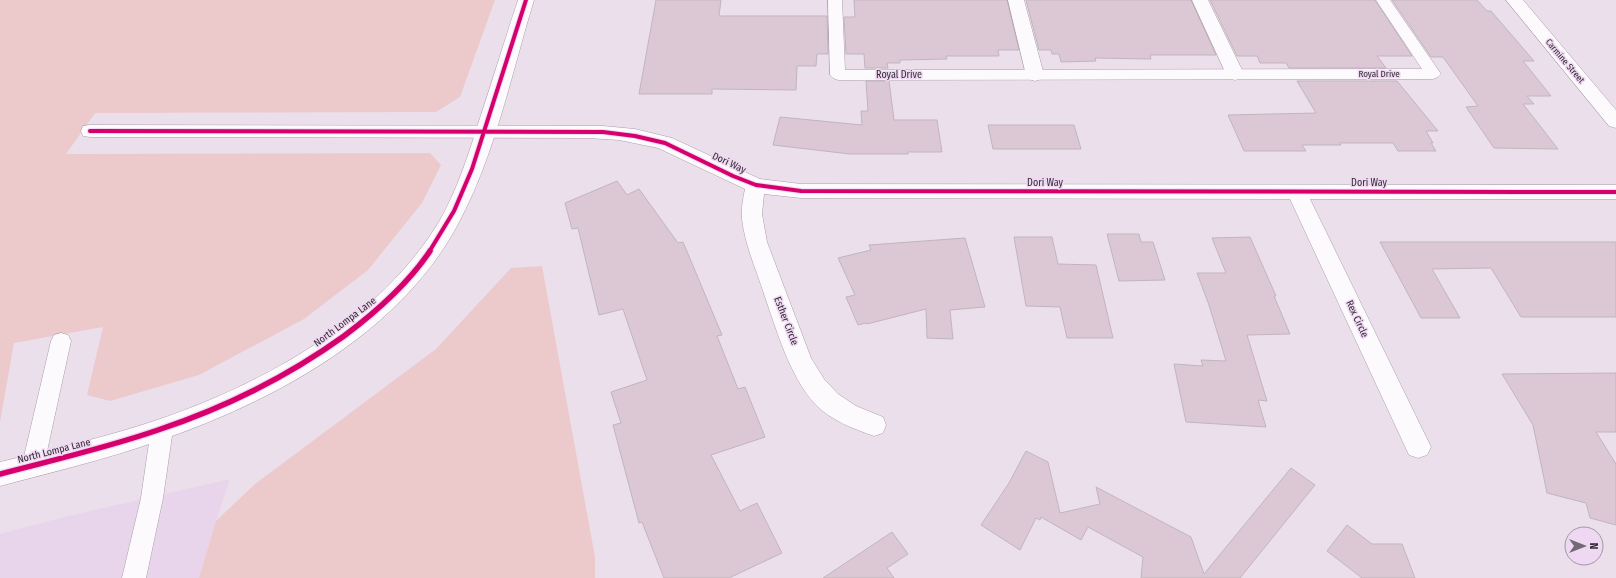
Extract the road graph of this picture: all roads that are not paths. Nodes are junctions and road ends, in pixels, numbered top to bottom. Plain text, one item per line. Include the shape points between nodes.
1 (526, 0) edge
2 (835, 0) edge
3 (1016, 0) edge
4 (1200, 0) edge
5 (1383, 0) edge
6 (1514, 0) edge
7 (1235, 74) junction
8 (1035, 75) junction
9 (1616, 122) edge
10 (486, 130) junction
11 (90, 131) dead end
12 (756, 185) junction
13 (1297, 192) junction
14 (1616, 192) edge
15 (61, 341) dead end
16 (874, 425) dead end
17 (162, 429) junction
18 (1418, 447) dead end
19 (33, 465) junction
20 (0, 474) edge
21 (134, 578) edge

1 - 10 street, North Lompa Lane
2 - 8 lane, Royal Drive via 838,75
3 - 8 street
4 - 7 street
5 - 7 lane, Royal Drive via 1433,74
6 - 9 street, Carmine Street
7 - 8 lane, Royal Drive
10 - 11 street, Dori Way
10 - 12 street, Dori Way via 596,132 648,138 679,149
10 - 17 street, North Lompa Lane via 464,190 442,235 414,274 379,309 333,344 286,373 235,399
12 - 13 street, Dori Way via 784,190 825,192
12 - 16 street, Esther Circle via 752,214 758,247 792,339 804,364 825,398 837,407
13 - 14 street, Dori Way
13 - 18 street, Rex Circle
15 - 19 lane
17 - 19 street, North Lompa Lane via 102,448
17 - 21 lane via 152,498
19 - 20 street, North Lompa Lane

